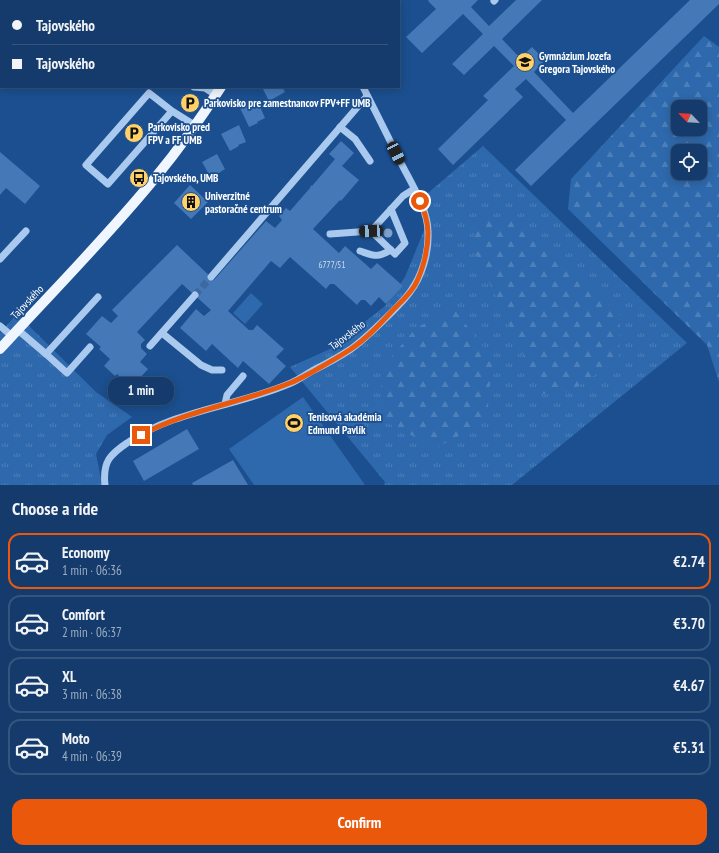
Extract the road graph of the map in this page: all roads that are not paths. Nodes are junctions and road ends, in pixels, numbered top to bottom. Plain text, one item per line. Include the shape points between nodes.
1 (205, 88) edge
2 (363, 88) edge
3 (219, 91) edge
4 (367, 96) junction
5 (172, 111) junction
6 (196, 126) junction
7 (340, 127) junction
8 (370, 161) dead end
9 (414, 189) junction
10 (391, 209) junction
11 (26, 231) dead end
12 (371, 231) junction
13 (330, 234) dead end
14 (391, 250) junction
15 (360, 251) dead end
16 (0, 259) edge
17 (211, 277) tunnel mouth
18 (195, 295) tunnel mouth
19 (98, 297) dead end
20 (0, 326) edge
21 (162, 332) junction
22 (15, 333) junction
23 (150, 346) dead end
24 (90, 347) dead end
25 (0, 349) edge
26 (46, 354) junction
27 (222, 370) dead end
28 (243, 376) dead end
29 (225, 404) junction
30 (105, 485) edge

1 - 3 lane
2 - 4 lane, Tajovského
3 - 6 main road, Tajovského
4 - 7 lane
4 - 9 lane, Tajovského
5 - 5 lane via 149,93 86,165 108,184
5 - 6 lane
6 - 22 main road, Tajovského via 124,215
7 - 8 lane via 355,139
7 - 17 lane
9 - 10 lane
9 - 29 lane, Tajovského via 426,217 428,232 424,260 409,294 382,323 332,361 291,383
10 - 12 lane
10 - 14 lane via 405,243 395,254
11 - 16 lane
12 - 13 lane
12 - 14 lane
14 - 15 lane via 375,256
18 - 21 lane
19 - 26 lane
20 - 22 lane
21 - 23 lane
21 - 27 lane via 201,365 212,370
22 - 25 main road, Tajovského
22 - 26 lane
24 - 26 lane via 67,373
28 - 29 lane via 227,395
29 - 30 lane, Tajovského via 168,422 119,448 105,468

